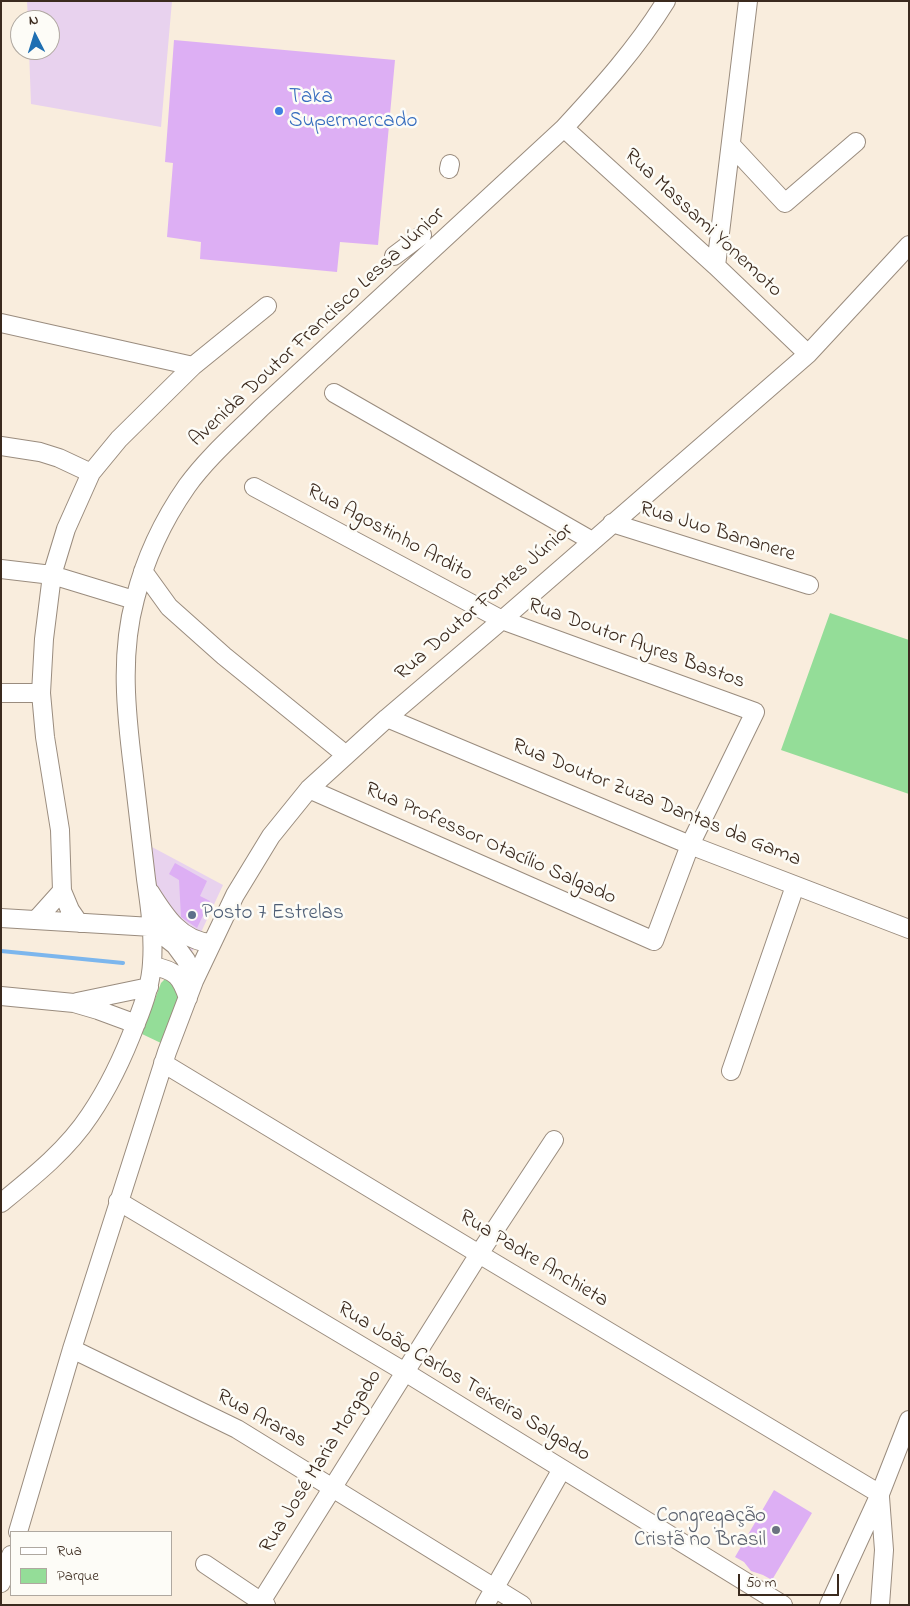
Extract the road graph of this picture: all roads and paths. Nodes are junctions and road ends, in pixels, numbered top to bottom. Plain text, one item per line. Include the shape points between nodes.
1 (666, 1) edge
2 (748, 1) edge
3 (564, 128) junction
4 (856, 142) dead end
5 (731, 145) junction
6 (422, 235) dead end
7 (909, 245) edge
8 (394, 256) dead end
9 (716, 266) junction
10 (267, 306) dead end
11 (1, 323) edge
12 (808, 354) junction
13 (193, 366) junction
14 (334, 394) dead end
15 (1, 446) edge
16 (91, 473) junction
17 (254, 487) dead end
18 (612, 524) junction
19 (592, 541) junction
20 (1, 569) edge
21 (143, 571) junction
22 (52, 575) junction
23 (809, 585) dead end
24 (134, 600) junction
25 (502, 620) junction
26 (1, 693) edge
27 (41, 693) junction
28 (387, 718) junction
29 (346, 755) junction
30 (309, 789) junction
31 (690, 845) junction
32 (795, 886) junction
33 (147, 887) junction
34 (62, 891) junction
35 (1, 918) edge
36 (36, 920) junction
37 (78, 923) junction
38 (152, 927) junction
39 (909, 929) edge
40 (212, 943) junction
41 (152, 966) junction
42 (194, 981) junction
43 (149, 987) junction
44 (1, 996) edge
45 (188, 998) junction
46 (74, 1003) junction
47 (133, 1031) junction
48 (165, 1057) junction
49 (730, 1072) dead end
50 (554, 1140) dead end
51 (118, 1201) junction
52 (1, 1203) edge
53 (479, 1254) junction
54 (72, 1349) junction
55 (405, 1372) junction
56 (909, 1420) edge
57 (904, 1452) edge
58 (562, 1469) junction
59 (333, 1488) junction
60 (880, 1494) junction
61 (18, 1531) edge
62 (856, 1546) junction
63 (884, 1550) junction
64 (10, 1558) edge
65 (205, 1564) dead end
66 (1, 1583) edge
67 (495, 1588) junction
68 (262, 1604) edge
69 (485, 1605) edge
70 (522, 1605) edge
71 (783, 1605) edge
72 (829, 1605) edge
73 (880, 1605) edge

1 - 3 street, Avenida Doutor Francisco Lessa Júnior via 635,47
2 - 5 street
3 - 9 street, Rua Massami Yonemoto
3 - 21 street, Avenida Doutor Francisco Lessa Júnior via 213,455 188,485 165,522
4 - 5 street via 785,203
5 - 9 street
6 - 8 street
7 - 12 street, Rua Doutor Fontes Júnior
9 - 12 street, Rua Massami Yonemoto
10 - 13 street
11 - 13 street
12 - 18 street, Rua Doutor Fontes Júnior
13 - 16 street via 119,439
14 - 19 street
15 - 16 street via 40,452
16 - 22 street via 66,529
17 - 25 street, Rua Agostinho Ardito
18 - 19 street, Rua Doutor Fontes Júnior
18 - 23 street, Rua Juo Bananere
19 - 25 street, Rua Doutor Fontes Júnior
20 - 22 street
21 - 24 street, Avenida Doutor Francisco Lessa Júnior
21 - 29 street via 169,607
22 - 24 street
22 - 27 street
24 - 33 street, Avenida Doutor Francisco Lessa Júnior via 126,658 126,705
25 - 28 street, Rua Doutor Fontes Júnior
25 - 31 street, Rua Doutor Ayres Bastos via 755,712
26 - 27 street
27 - 34 street via 60,830
28 - 29 street, Rua Doutor Fontes Júnior
28 - 31 street, Rua Doutor Zuza Dantas da Gama
29 - 30 street, Rua Doutor Fontes Júnior
30 - 31 street, Rua Professor Otacílio Salgado via 654,941
30 - 40 street, Rua Doutor Fontes Júnior via 271,836 235,895
31 - 32 street, Rua Doutor Zuza Dantas da Gama
32 - 39 street, Rua Doutor Zuza Dantas da Gama
32 - 49 street
33 - 38 street, Avenida Doutor Francisco Lessa Júnior
33 - 40 street via 182,932 195,940
34 - 36 street
34 - 37 street
35 - 36 street
36 - 37 street
37 - 38 street
38 - 41 street, Avenida Doutor Francisco Lessa Júnior
38 - 42 street via 175,945 186,960
40 - 42 street, Rua Doutor Fontes Júnior
41 - 43 street, Avenida Doutor Francisco Lessa Júnior
41 - 45 street via 176,974
42 - 45 street, Rua Doutor Fontes Júnior
43 - 46 street
43 - 47 street, Avenida Doutor Francisco Lessa Júnior
44 - 46 street
45 - 48 street, Rua Doutor Fontes Júnior
46 - 47 street via 98,1010
47 - 52 street via 90,1115 30,1180
48 - 51 street, Rua Doutor Fontes Júnior
48 - 53 street, Rua Padre Anchieta
50 - 53 street, Rua José Maria Morgado
51 - 54 street, Rua Doutor Fontes Júnior
51 - 55 street, Rua João Carlos Teixeira Salgado
53 - 55 street, Rua José Maria Morgado
53 - 60 street, Rua Padre Anchieta
54 - 59 street, Rua Araras via 237,1429
54 - 61 street, Rua Doutor Fontes Júnior
55 - 58 street, Rua João Carlos Teixeira Salgado
55 - 59 street, Rua José Maria Morgado
56 - 57 street
57 - 60 street
58 - 67 street
58 - 71 street, Rua João Carlos Teixeira Salgado
59 - 67 street, Rua Araras
59 - 68 street, Rua José Maria Morgado
60 - 62 street
60 - 63 street
62 - 63 street via 866,1543
62 - 72 street
63 - 73 street
64 - 66 street
65 - 68 street
67 - 69 street
67 - 70 street, Rua Araras

